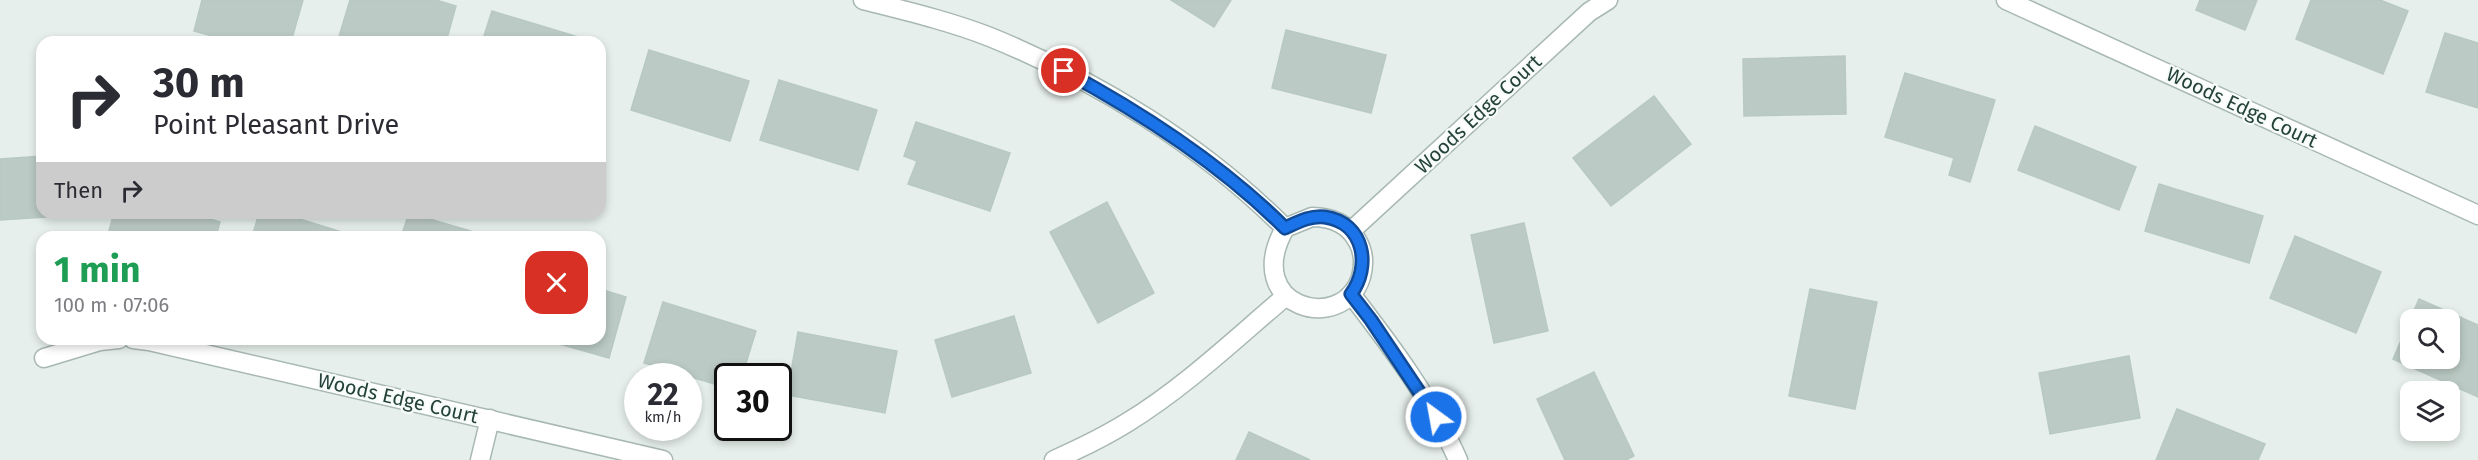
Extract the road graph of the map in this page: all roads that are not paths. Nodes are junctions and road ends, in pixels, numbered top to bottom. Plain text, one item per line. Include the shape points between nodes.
1 (863, 0) edge
2 (1608, 0) edge
3 (2006, 0) edge
4 (2478, 215) edge
5 (1285, 228) junction
6 (1351, 231) junction
7 (1351, 294) junction
8 (1286, 296) junction
9 (87, 345) edge
10 (169, 345) edge
11 (44, 358) dead end
12 (490, 419) junction
13 (480, 460) edge
14 (663, 460) edge
15 (1054, 460) edge
16 (1458, 460) edge

1 - 5 street via 930,16 989,37 1120,101 1188,146
2 - 6 street, Woods Edge Court via 1571,28
3 - 4 street, Woods Edge Court
5 - 6 street via 1312,217 1326,217
5 - 8 street via 1273,255 1273,269
6 - 7 street via 1359,243 1363,263 1359,283
7 - 8 street via 1326,308 1297,304
7 - 16 street via 1412,378 1448,436
8 - 15 street via 1189,378 1129,422
9 - 11 street
10 - 12 street, Woods Edge Court
12 - 13 street
12 - 14 street, Woods Edge Court

